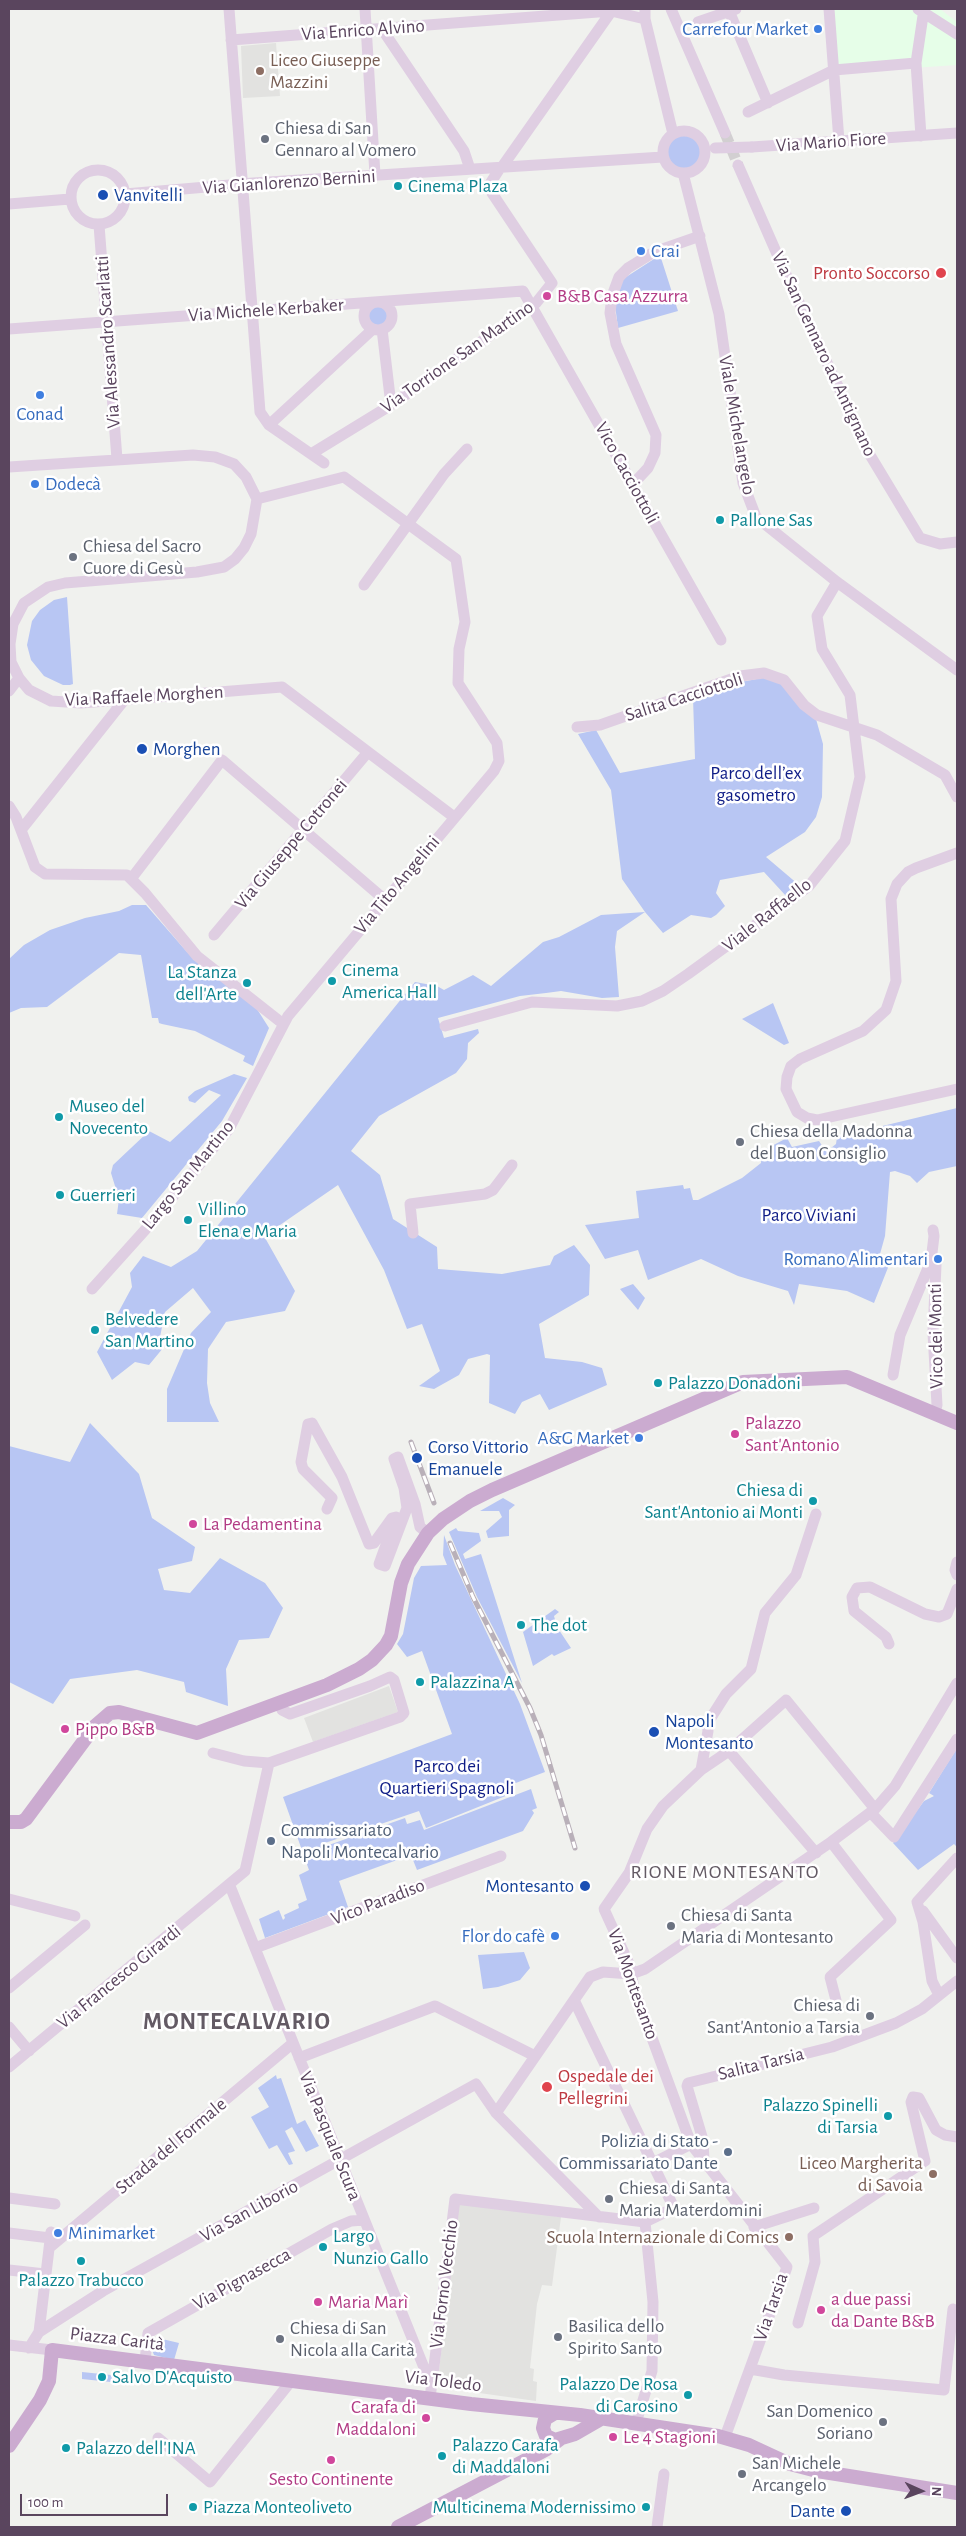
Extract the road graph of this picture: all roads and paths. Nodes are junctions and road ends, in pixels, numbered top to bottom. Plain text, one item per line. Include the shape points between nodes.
1 (229, 9) edge
2 (365, 9) edge
3 (671, 9) edge
4 (829, 9) edge
5 (612, 10) edge
6 (732, 10) edge
7 (921, 10) edge
8 (511, 13) edge
9 (645, 14) edge
10 (698, 22) dead end
11 (382, 29) junction
12 (366, 30) junction
13 (957, 34) edge
14 (231, 40) junction
15 (916, 62) junction
16 (834, 70) junction
17 (768, 104) junction
18 (748, 112) dead end
19 (725, 133) tunnel mouth
20 (957, 133) edge
21 (673, 134) junction
22 (921, 136) junction
23 (839, 141) junction
24 (710, 149) junction
25 (663, 157) junction
26 (738, 165) tunnel mouth
27 (501, 168) junction
28 (470, 169) junction
29 (683, 173) junction
30 (375, 176) junction
31 (242, 184) junction
32 (125, 194) junction
33 (70, 199) junction
34 (9, 204) edge
35 (99, 225) junction
36 (700, 236) junction
37 (523, 291) joint
38 (378, 302) junction
39 (532, 306) junction
40 (252, 311) junction
41 (106, 322) junction
42 (9, 329) edge
43 (378, 329) junction
44 (391, 405) junction
45 (269, 425) junction
46 (467, 449) dead end
47 (311, 454) junction
48 (117, 459) junction
49 (324, 463) dead end
50 (9, 467) edge
51 (634, 483) junction
52 (257, 499) junction
53 (408, 524) junction
54 (957, 542) edge
55 (837, 582) junction
56 (364, 585) dead end
57 (721, 640) dead end
58 (9, 644) edge
59 (957, 670) edge
60 (19, 678) junction
61 (9, 691) edge
62 (125, 699) junction
63 (854, 726) junction
64 (577, 727) dead end
65 (368, 752) junction
66 (957, 797) edge
67 (9, 806) edge
68 (454, 817) junction
69 (21, 830) junction
70 (302, 830) junction
71 (957, 853) edge
72 (132, 879) junction
73 (385, 900) junction
74 (214, 935) dead end
75 (282, 1023) junction
76 (445, 1026) dead end
77 (957, 1089) edge
78 (512, 1165) dead end
79 (933, 1230) dead end
80 (413, 1233) dead end
81 (930, 1260) junction
82 (92, 1290) dead end
83 (893, 1375) dead end
84 (933, 1412) junction
85 (957, 1423) edge
86 (327, 1509) dead end
87 (816, 1514) dead end
88 (428, 1533) junction
89 (957, 1562) edge
90 (957, 1575) edge
91 (957, 1589) edge
92 (889, 1644) dead end
93 (957, 1683) edge
94 (279, 1703) junction
95 (957, 1739) edge
96 (729, 1750) junction
97 (213, 1753) dead end
98 (269, 1763) junction
99 (701, 1770) junction
100 (873, 1811) junction
101 (9, 1822) edge
102 (831, 1842) junction
103 (816, 1853) junction
104 (501, 1856) dead end
105 (957, 1858) edge
106 (230, 1886) junction
107 (9, 1899) edge
108 (917, 1904) junction
109 (75, 1916) dead end
110 (85, 1926) dead end
111 (255, 1948) junction
112 (957, 1958) edge
113 (631, 1974) junction
114 (957, 1981) edge
115 (9, 1988) edge
116 (940, 1995) junction
117 (572, 2003) junction
118 (838, 2008) dead end
119 (9, 2028) edge
120 (293, 2043) junction
121 (29, 2051) junction
122 (535, 2056) junction
123 (299, 2058) junction
124 (9, 2067) edge
125 (496, 2113) junction
126 (957, 2137) edge
127 (691, 2144) junction
128 (340, 2160) junction
129 (704, 2161) junction
130 (652, 2163) junction
131 (9, 2198) edge
132 (55, 2206) dead end
133 (814, 2208) dead end
134 (599, 2217) junction
135 (364, 2220) junction
136 (645, 2222) junction
137 (754, 2227) junction
138 (9, 2233) edge
139 (50, 2239) junction
140 (9, 2270) edge
141 (45, 2274) junction
142 (953, 2309) dead end
143 (798, 2324) dead end
144 (39, 2332) junction
145 (954, 2337) edge
146 (9, 2345) edge
147 (30, 2348) junction
148 (52, 2350) junction
149 (144, 2361) junction
150 (177, 2365) joint
151 (750, 2369) junction
152 (292, 2380) junction
153 (431, 2392) junction
154 (558, 2413) junction
155 (601, 2419) junction
156 (636, 2423) junction
157 (725, 2437) junction
158 (158, 2438) dead end
159 (561, 2439) junction
160 (9, 2446) edge
161 (664, 2474) dead end
162 (957, 2492) edge
163 (398, 2527) edge
164 (657, 2527) edge

1 - 14 street
2 - 12 street
3 - 19 street
4 - 16 street
5 - 8 street, Via Enrico Alvino
5 - 9 street, Via Enrico Alvino
5 - 27 street
6 - 10 street
6 - 17 street
7 - 13 street
7 - 15 street
8 - 11 street, Via Enrico Alvino
9 - 21 street
11 - 12 street, Via Enrico Alvino
11 - 28 street via 464,151
12 - 14 street, Via Enrico Alvino
12 - 30 street
14 - 31 street
15 - 16 street
15 - 22 street
16 - 17 street
16 - 23 street
17 - 18 street
20 - 22 street, Via Mario Fiore
21 - 24 street via 692,132
21 - 25 street via 664,144
22 - 23 street, Via Mario Fiore
23 - 24 street, Via Mario Fiore, bridge
24 - 29 street via 697,168
25 - 27 street, Via Gianlorenzo Bernini
25 - 29 street via 670,168
26 - 54 street, Via San Gennaro ad Antignano via 870,455 920,538 940,544
27 - 28 street, Via Gianlorenzo Bernini
27 - 39 street, Via Torrione San Martino via 488,187 552,282
28 - 30 street, Via Gianlorenzo Bernini
29 - 36 street, Viale Michelangelo
30 - 31 street, Via Gianlorenzo Bernini
31 - 32 street, Via Gianlorenzo Bernini
31 - 40 street
32 - 33 street via 111,173 94,170 78,178
32 - 35 street via 116,218
33 - 34 street
33 - 35 street via 81,219
35 - 41 street, Via Alessandro Scarlatti
36 - 51 street via 654,252 628,268 619,278 612,296 610,313 616,344 656,435 656,453
36 - 55 street, Viale Michelangelo via 719,314 744,483 756,517
37 - 38 street, Via Michele Kerbaker
37 - 39 street, Vico Cacciottoli
38 - 40 street, Via Michele Kerbaker
38 - 43 street via 368,307 364,315 366,323
38 - 43 street via 389,307 392,316 390,324
39 - 44 street, Via Torrione San Martino
39 - 51 street, Vico Cacciottoli
40 - 41 street, Via Michele Kerbaker
40 - 45 street via 260,412
41 - 42 street, Via Michele Kerbaker
41 - 48 street, Via Alessandro Scarlatti
43 - 44 street
43 - 45 street
44 - 47 street, Via Torrione San Martino
45 - 47 street
46 - 53 street via 444,474
47 - 49 street
48 - 50 street
48 - 52 street via 193,454 215,456 234,464 246,477
51 - 57 street, Vico Cacciottoli
52 - 53 street, Via Tito Angelini via 344,477
52 - 58 street, Via Raffaele Morghen via 251,534 235,559 224,566 197,572 48,587 24,603 13,624
53 - 56 street
53 - 68 street, Via Tito Angelini via 456,559 465,622 459,649 458,683 500,752 500,761 494,771
55 - 59 street, Viale Michelangelo
55 - 63 street, Viale Raffaello via 817,616 822,649 850,695
58 - 60 street, Via Raffaele Morghen via 11,662
60 - 61 street
60 - 62 street, Via Raffaele Morghen via 29,690 51,701
62 - 65 street, Via Raffaele Morghen via 282,688
62 - 69 street
63 - 64 street, Salita Cacciottoli via 817,716 784,680 764,673 740,676 600,725
63 - 66 street, Salita Cacciottoli via 877,735 945,774
63 - 76 street, Viale Raffaello via 860,776 845,841 809,886 688,974 642,1001 617,1006 532,1002
65 - 68 street
65 - 70 street, Via Giuseppe Cotronei
67 - 69 street
68 - 73 street, Via Tito Angelini
69 - 72 street via 35,867 45,874 126,875
70 - 72 street via 222,760
70 - 73 street
70 - 74 street, Via Giuseppe Cotronei
71 - 77 street via 916,868 897,884 891,899 896,981 886,1010 862,1031 791,1066 786,1089 797,1112 817,1120
72 - 75 street via 197,956
73 - 75 street, Via Tito Angelini
75 - 82 street, Largo San Martino via 229,1129
78 - 80 street via 494,1190 485,1194 410,1204
79 - 81 street
81 - 83 street via 900,1335
81 - 84 street, Vico dei Monti via 936,1266 933,1333 938,1405
84 - 85 main road
84 - 88 main road via 867,1384 841,1377 745,1381 484,1494 455,1509
86 - 88 street via 332,1498 300,1462 308,1424 312,1423 342,1477 369,1544 374,1543 396,1517 380,1564 384,1566 407,1508 394,1459 398,1458 420,1526
87 - 99 street via 796,1575 765,1613 751,1669 726,1694 707,1724
88 - 94 main road via 408,1564 391,1636 381,1652 359,1669
89 - 90 street
91 - 92 street via 947,1614 939,1617 918,1611 870,1587 857,1588 852,1597 854,1611 886,1637
93 - 100 street via 895,1786
94 - 98 street via 282,1710 290,1714 390,1677 394,1680 404,1713
94 - 101 main road via 197,1733 120,1712 110,1713 95,1726 26,1819
95 - 100 street via 894,1837
96 - 99 street
96 - 100 street via 786,1700
96 - 103 street
97 - 98 street via 244,1762
98 - 106 street, Via Francesco Girardi via 245,1871
99 - 113 street, Via Montesanto via 663,1806 647,1829 629,1873 604,1909
100 - 102 street
102 - 103 street
102 - 118 street via 891,1920 830,1977
103 - 113 street via 645,1969
104 - 111 street, Vico Paradiso
105 - 108 street via 918,1899
106 - 111 street, Via Pasquale Scura
106 - 121 street, Via Francesco Girardi
107 - 109 street
108 - 112 street
108 - 116 street via 932,1981
110 - 115 street
111 - 120 street, Via Pasquale Scura
113 - 117 street via 608,1971 594,1974 587,1979
113 - 127 street, Via Montesanto
114 - 116 street, Salita Tarsia
116 - 129 street, Salita Tarsia via 904,2019 832,2047 688,2083 686,2086 703,2140
117 - 122 street
117 - 130 street
119 - 121 street
120 - 123 street, Via Pasquale Scura
120 - 139 street, Strada del Formale
121 - 124 street, Via Francesco Girardi
122 - 123 street via 436,2006
122 - 125 street
123 - 128 street, Via Pasquale Scura
125 - 128 street, Via San Liborio via 476,2084
125 - 134 street
126 - 143 street via 936,2130 919,2098 913,2097 911,2102 925,2161 813,2236 815,2262
127 - 129 street, Via Tarsia
127 - 130 street
128 - 135 street, Via Pasquale Scura
128 - 144 street, Via San Liborio via 103,2291
129 - 137 street, Via Tarsia
130 - 136 street via 674,2208
131 - 132 street
133 - 137 street
134 - 136 street
134 - 153 street, Via Forno Vecchio via 455,2200
135 - 149 street, Via Pignasecca via 351,2221 332,2229 148,2332
135 - 153 street, Via Pasquale Scura
136 - 156 street via 653,2302 652,2371
137 - 151 street, Via Tarsia via 787,2268
138 - 139 street
139 - 141 street
140 - 141 street
141 - 144 street
142 - 145 street
144 - 147 street, Via San Liborio
145 - 151 street via 944,2390
146 - 147 street
147 - 148 street
148 - 149 main road, Piazza Carità
148 - 160 main road via 49,2380 40,2400
149 - 150 main road, Piazza Carità
150 - 152 main road, Via Toledo
151 - 157 street, Via Tarsia
152 - 153 main road, Via Toledo
152 - 158 street via 210,2482
153 - 154 main road, Via Toledo
154 - 155 main road, Via Toledo
154 - 159 main road via 567,2418 570,2426
154 - 159 main road via 545,2419 543,2428 546,2436
155 - 156 main road
155 - 159 main road
156 - 157 main road
157 - 162 main road via 790,2464 817,2471
159 - 163 main road
161 - 164 street

